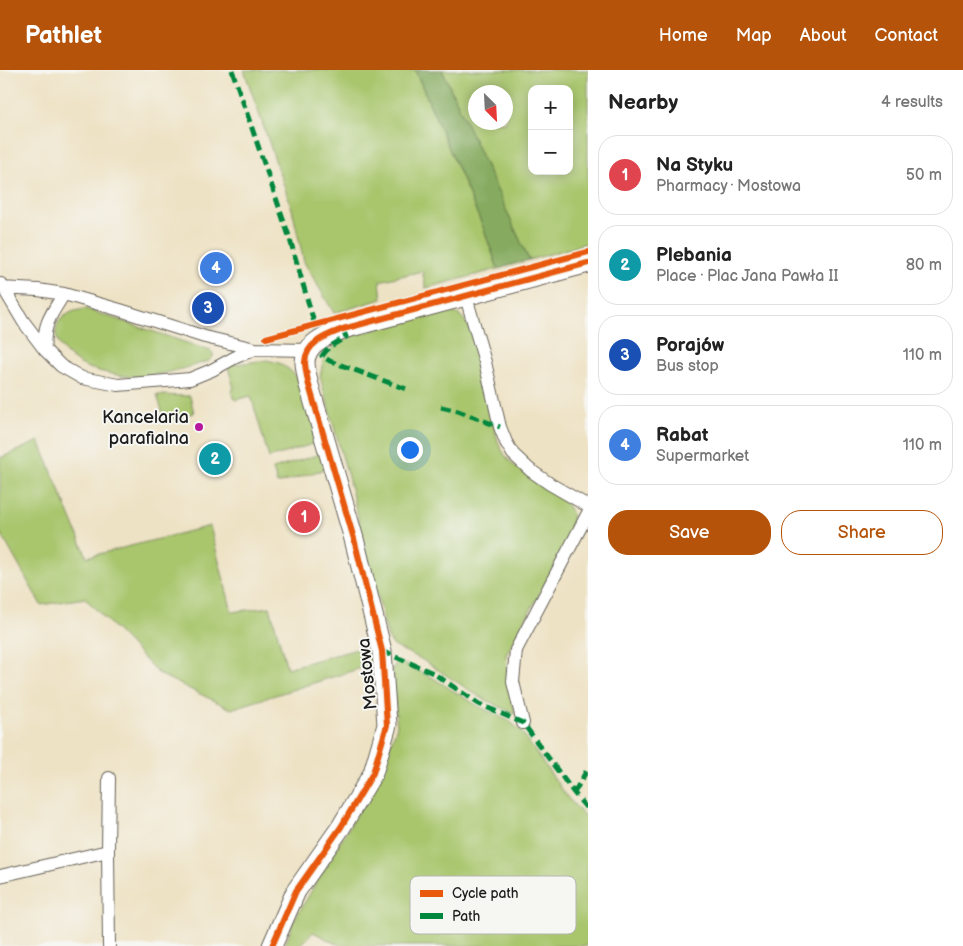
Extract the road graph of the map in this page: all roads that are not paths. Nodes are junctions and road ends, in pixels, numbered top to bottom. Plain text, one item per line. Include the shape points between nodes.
1 (588, 263) edge
2 (1, 286) edge
3 (64, 294) junction
4 (466, 296) junction
5 (255, 349) junction
6 (45, 350) junction
7 (309, 350) junction
8 (588, 506) edge
9 (588, 513) edge
10 (523, 723) dead end
11 (110, 778) dead end
12 (108, 851) junction
13 (0, 876) edge
14 (110, 946) edge
15 (272, 946) edge

1 - 4 street
2 - 3 street
2 - 6 street
3 - 5 street
3 - 6 street via 46,326
4 - 7 street via 343,329 315,342
4 - 8 street via 506,442 530,470
5 - 6 street via 190,379 118,385 82,378 61,366
5 - 7 street
7 - 15 street, Mostowa via 305,359 308,382 354,538 382,651 387,725 373,773 341,827 296,891
9 - 10 street via 516,650 514,682
11 - 12 street
12 - 13 street
12 - 14 street

